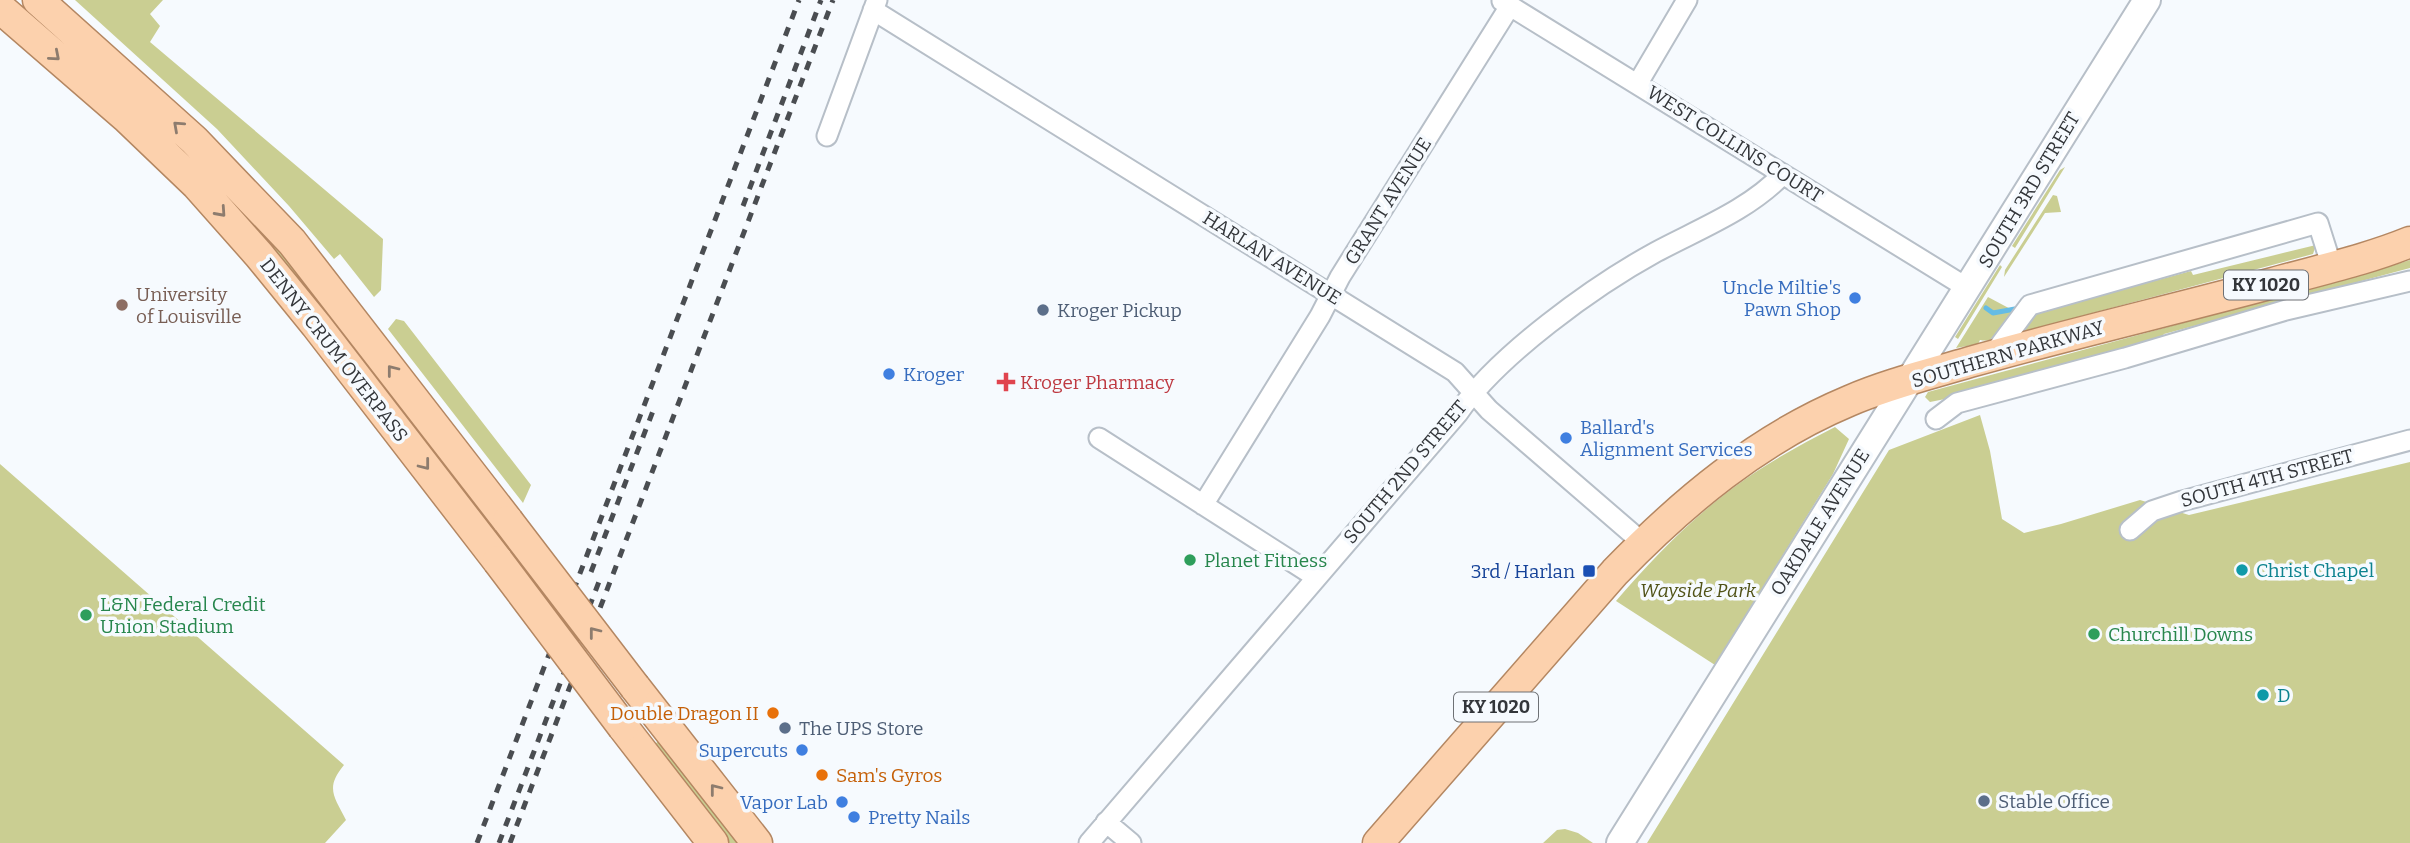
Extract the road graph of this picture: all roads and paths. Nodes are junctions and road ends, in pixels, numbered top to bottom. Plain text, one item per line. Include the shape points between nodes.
1 (38, 0) edge
2 (1688, 0) edge
3 (2147, 0) edge
4 (1506, 3) edge
5 (875, 5) edge
6 (2, 10) edge
7 (1638, 83) junction
8 (827, 136) dead end
9 (1783, 174) junction
10 (2410, 242) edge
11 (2332, 267) junction
12 (2410, 281) edge
13 (1969, 289) junction
14 (1330, 295) junction
15 (1992, 356) junction
16 (1910, 380) junction
17 (1473, 391) junction
18 (1936, 419) dead end
19 (1099, 438) dead end
20 (2410, 440) edge
21 (1203, 505) junction
22 (2130, 530) dead end
23 (1643, 543) junction
24 (1316, 577) junction
25 (1107, 822) junction
26 (713, 843) edge
27 (757, 843) edge
28 (1089, 843) edge
29 (1130, 843) edge
30 (1378, 843) edge
31 (1620, 843) edge

27 -> 1 main road, DENNY CRUM OVERPASS, bridge via 292,242 194,140
2 - 7 street
3 - 13 main road, SOUTH 3RD STREET
4 - 7 street, WEST COLLINS COURT
4 - 14 street, GRANT AVENUE
5 - 8 street
5 - 14 street, HARLAN AVENUE
6 -> 26 main road, DENNY CRUM OVERPASS, bridge via 127,117 259,255
7 - 9 street, WEST COLLINS COURT
9 - 13 street, WEST COLLINS COURT
9 - 17 street, SOUTH 2ND STREET via 1757,198 1599,288 1543,328
10 - 11 main road, SOUTHERN PARKWAY / KY 1020
11 - 15 main road, SOUTHERN PARKWAY / KY 1020
11 - 15 street via 2318,223 2030,305
12 - 18 street via 2273,314 1957,403
13 - 16 main road, SOUTH 3RD STREET
14 - 17 street, HARLAN AVENUE via 1455,372
14 - 21 street, GRANT AVENUE
15 - 16 main road, SOUTHERN PARKWAY / KY 1020
16 - 23 main road, SOUTHERN PARKWAY / KY 1020 via 1850,400 1778,437 1730,468
16 - 31 main road, OAKDALE AVENUE
17 - 23 street, HARLAN AVENUE
17 - 24 street, SOUTH 2ND STREET
19 - 21 street
20 - 22 street, SOUTH 4TH STREET via 2182,501 2152,511
21 - 24 street
23 - 30 main road, KY 1020
24 - 25 street, SOUTH 2ND STREET
25 - 28 street, SOUTH 2ND STREET
25 - 29 street

